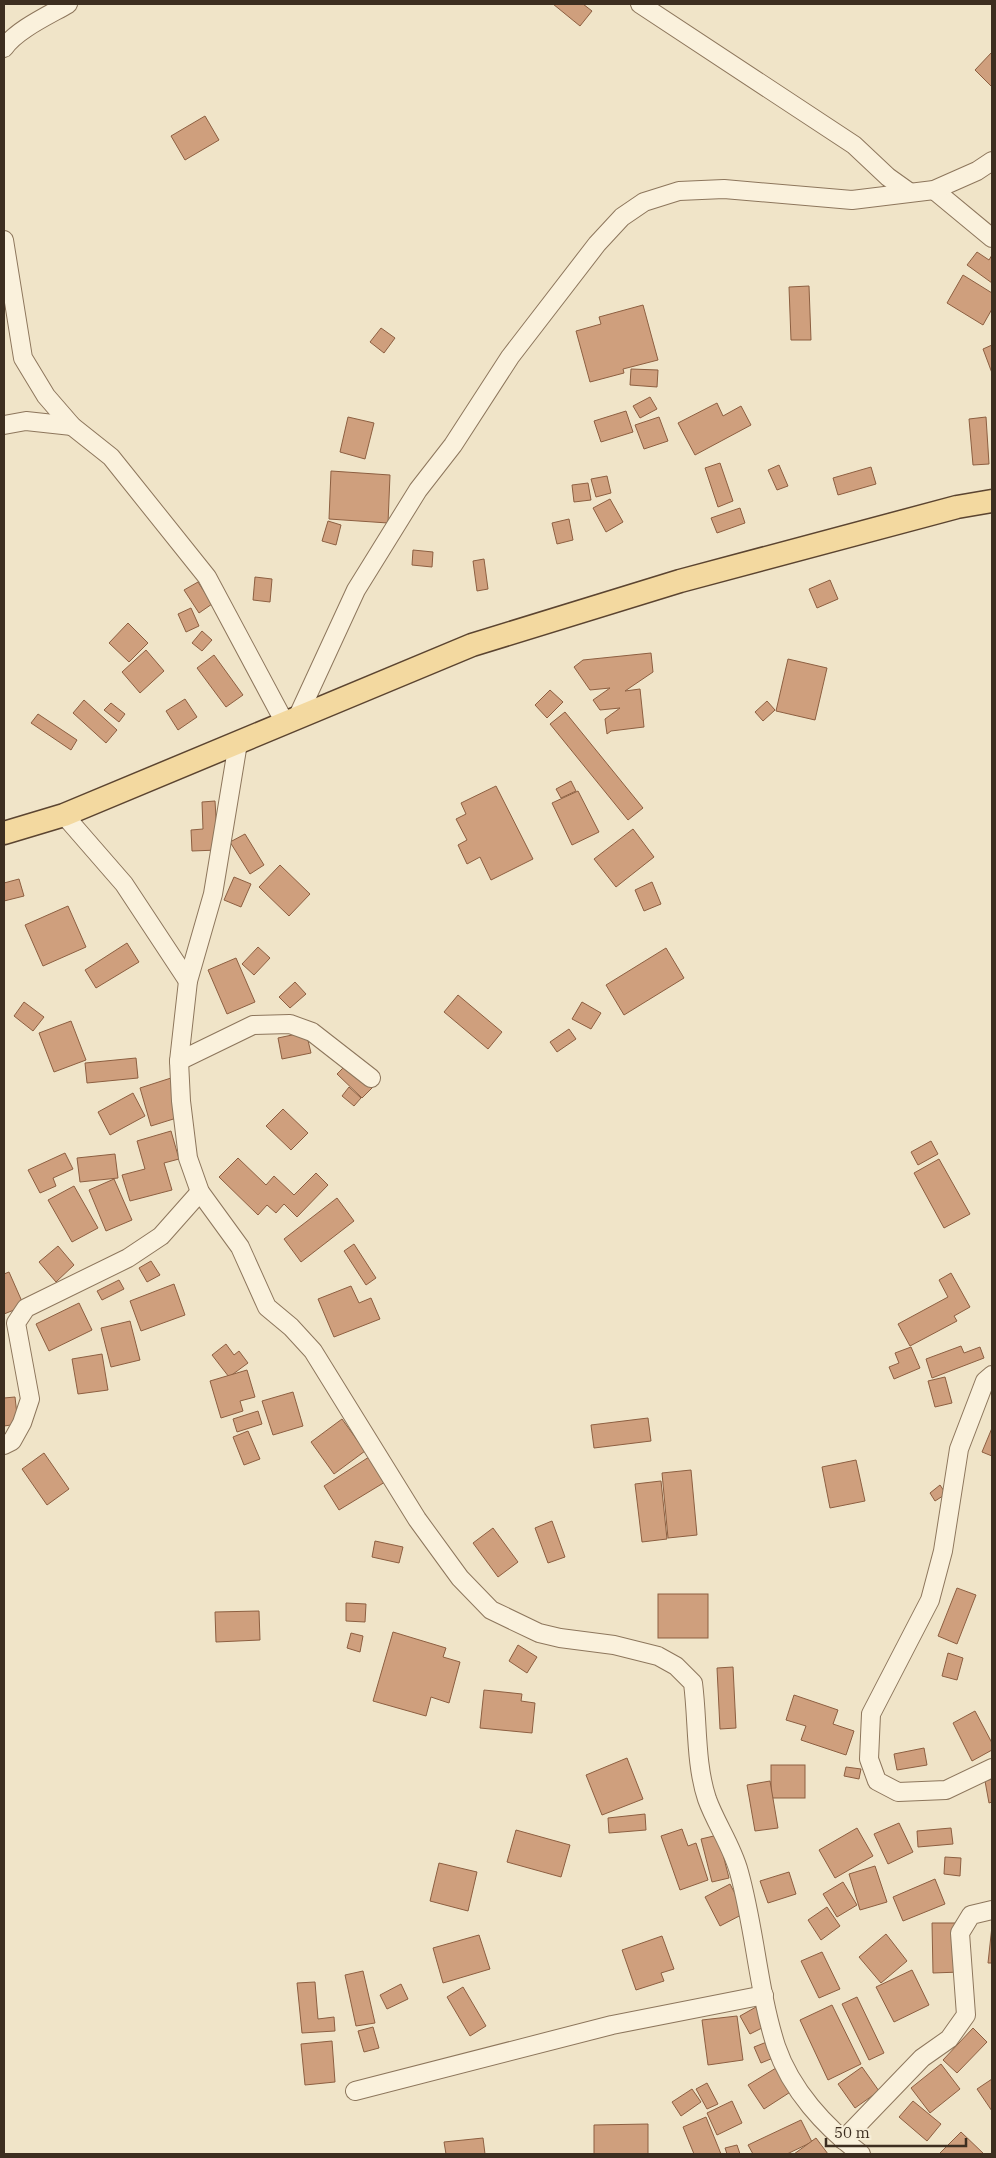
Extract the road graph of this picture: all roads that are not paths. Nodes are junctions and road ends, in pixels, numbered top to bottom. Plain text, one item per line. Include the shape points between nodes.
1 (68, 4) edge
2 (640, 4) edge
3 (4, 48) edge
4 (992, 161) edge
5 (934, 190) junction
6 (908, 192) junction
7 (992, 238) edge
8 (4, 240) edge
9 (4, 425) edge
10 (72, 426) junction
11 (992, 501) edge
12 (291, 720) junction
13 (238, 743) junction
14 (64, 815) junction
15 (4, 833) edge
16 (188, 981) junction
17 (179, 1061) junction
18 (371, 1078) dead end
19 (200, 1192) junction
20 (992, 1374) edge
21 (4, 1445) edge
22 (992, 1768) edge
23 (992, 1910) edge
24 (764, 1995) junction
25 (356, 2091) dead end
26 (844, 2140) junction
27 (862, 2154) edge

1 - 3 street via 29,27
2 - 6 street via 854,145
4 - 5 street
5 - 6 street
5 - 7 street
6 - 12 street via 852,200 724,189 679,191 644,202 622,217 597,244 522,342 453,445 418,490 356,590
8 - 10 street via 23,358 46,396
9 - 10 street via 26,421
10 - 12 street via 111,457 207,577
11 - 12 main road via 957,507 680,581 481,642
12 - 13 main road
13 - 14 main road
13 - 16 street via 213,894
14 - 15 main road
14 - 16 street via 124,884
16 - 17 street
17 - 18 street via 253,1025 290,1024 312,1032
17 - 19 street via 188,1158
19 - 21 street via 161,1236 128,1258 26,1308 16,1324 30,1398 22,1424 12,1442
19 - 24 street via 240,1247 267,1307 313,1351 417,1519 466,1585 491,1610 539,1633 658,1656 676,1666 693,1683 699,1764 707,1799 739,1871
20 - 22 street via 985,1381 958,1449 943,1551 930,1600 871,1714 869,1759 877,1781 898,1792 946,1790
23 - 26 street via 971,1915 960,1933 966,2015 949,2039 922,2058
24 - 25 street via 612,2025
24 - 26 street via 776,2047 794,2083 811,2108
26 - 27 street

